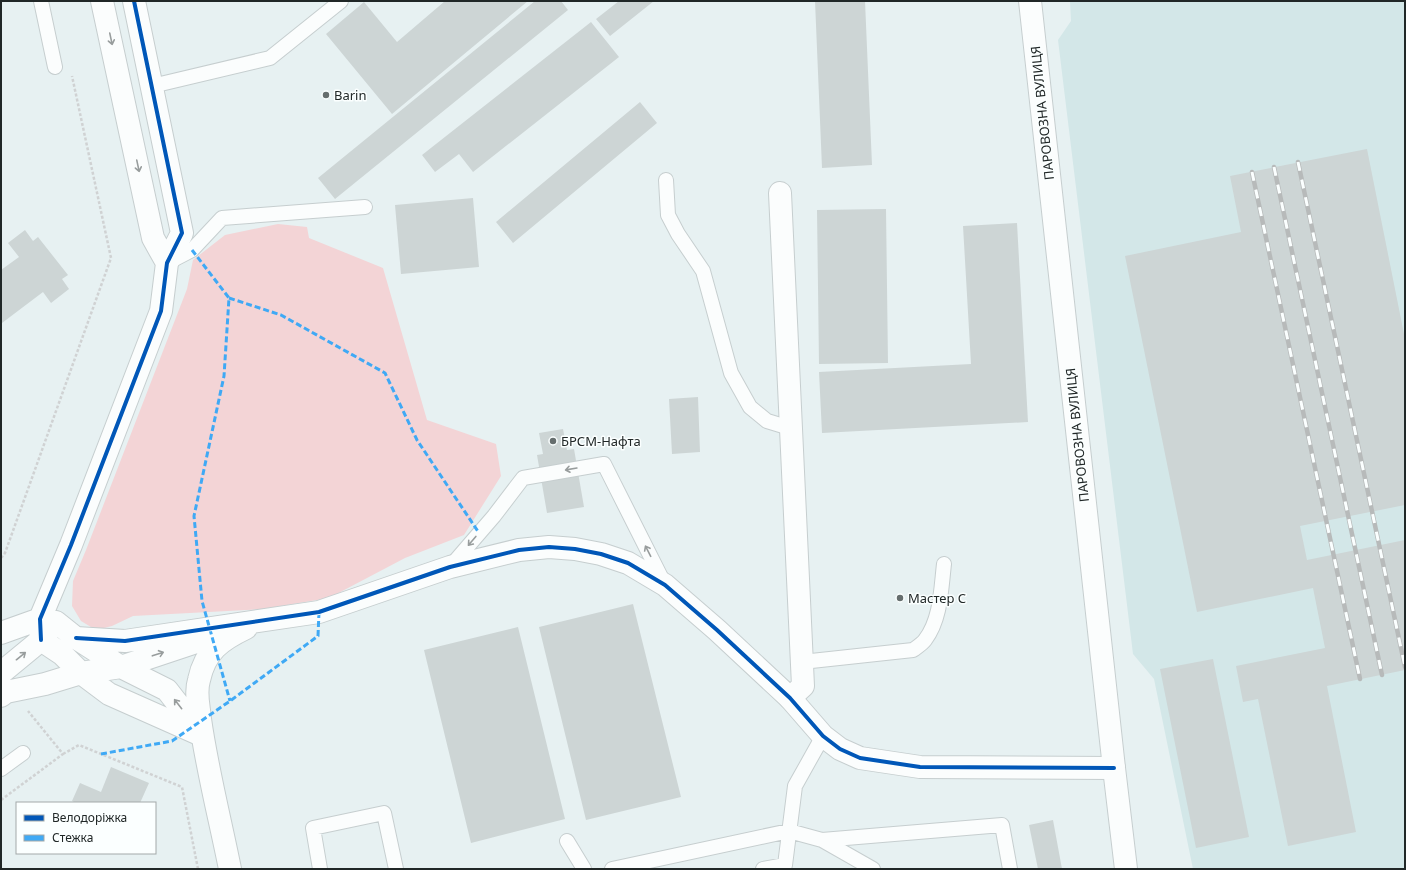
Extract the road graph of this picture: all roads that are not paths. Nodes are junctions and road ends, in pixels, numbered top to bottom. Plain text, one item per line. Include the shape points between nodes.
1 (41, 1) edge
2 (102, 1) edge
3 (134, 1) edge
4 (341, 1) edge
5 (1030, 1) edge
6 (55, 67) dead end
7 (152, 86) junction
8 (666, 180) dead end
9 (780, 193) dead end
10 (365, 207) dead end
11 (167, 263) junction
12 (790, 428) junction
13 (71, 545) junction
14 (944, 564) dead end
15 (450, 567) junction
16 (665, 585) junction
17 (258, 622) junction
18 (46, 627) junction
19 (1, 634) edge
20 (69, 646) junction
21 (802, 662) junction
22 (121, 667) junction
23 (1, 672) edge
24 (81, 673) junction
25 (45, 684) junction
26 (109, 694) junction
27 (1, 696) edge
28 (790, 698) junction
29 (202, 735) junction
30 (823, 736) junction
31 (23, 753) dead end
32 (1, 768) edge
33 (1114, 768) junction
34 (789, 831) junction
35 (822, 840) junction
36 (567, 841) dead end
37 (230, 869) edge
38 (320, 869) edge
39 (396, 869) edge
40 (584, 869) edge
41 (612, 869) edge
42 (763, 869) edge
43 (873, 869) edge
44 (1010, 869) edge
45 (1126, 869) edge

1 - 6 lane
2 -> 11 street via 153,238
3 - 7 street
4 - 7 lane via 270,58
5 - 33 street, ПАРОВОЗНА ВУЛИЦЯ
7 - 11 street via 182,234
8 - 12 lane via 668,215 703,271 731,373 750,407 767,421
9 - 12 street
10 - 11 lane via 222,218 192,250
11 - 13 street via 161,311
12 - 21 street
13 - 18 street
13 - 19 street via 30,607
14 - 21 lane via 938,609 932,628 924,642 913,650
15 - 16 street via 519,550 549,547 575,549 628,563
16 -> 15 lane via 604,464 523,478
15 - 17 street via 319,612
16 - 28 street
17 - 20 street via 125,641
22 -> 17 street
17 - 29 street via 226,638 207,658 197,691
18 - 19 street
18 - 20 street
23 -> 18 street
20 - 22 street
20 - 24 street
21 - 28 street via 803,686
22 - 24 street
29 -> 22 street via 167,690
24 - 25 street
24 - 26 street
25 - 26 street
25 - 27 street via 6,692
26 - 29 street
28 - 30 street
29 - 37 street
30 - 33 street via 840,749 860,758 920,767
30 - 34 lane via 795,786
31 - 32 lane
33 - 45 street, ПАРОВОЗНА ВУЛИЦЯ
34 - 35 lane
34 - 41 lane
34 - 42 lane via 785,865
35 - 43 lane
35 - 44 lane via 1002,825
36 - 40 lane
38 - 39 lane via 313,828 384,813

